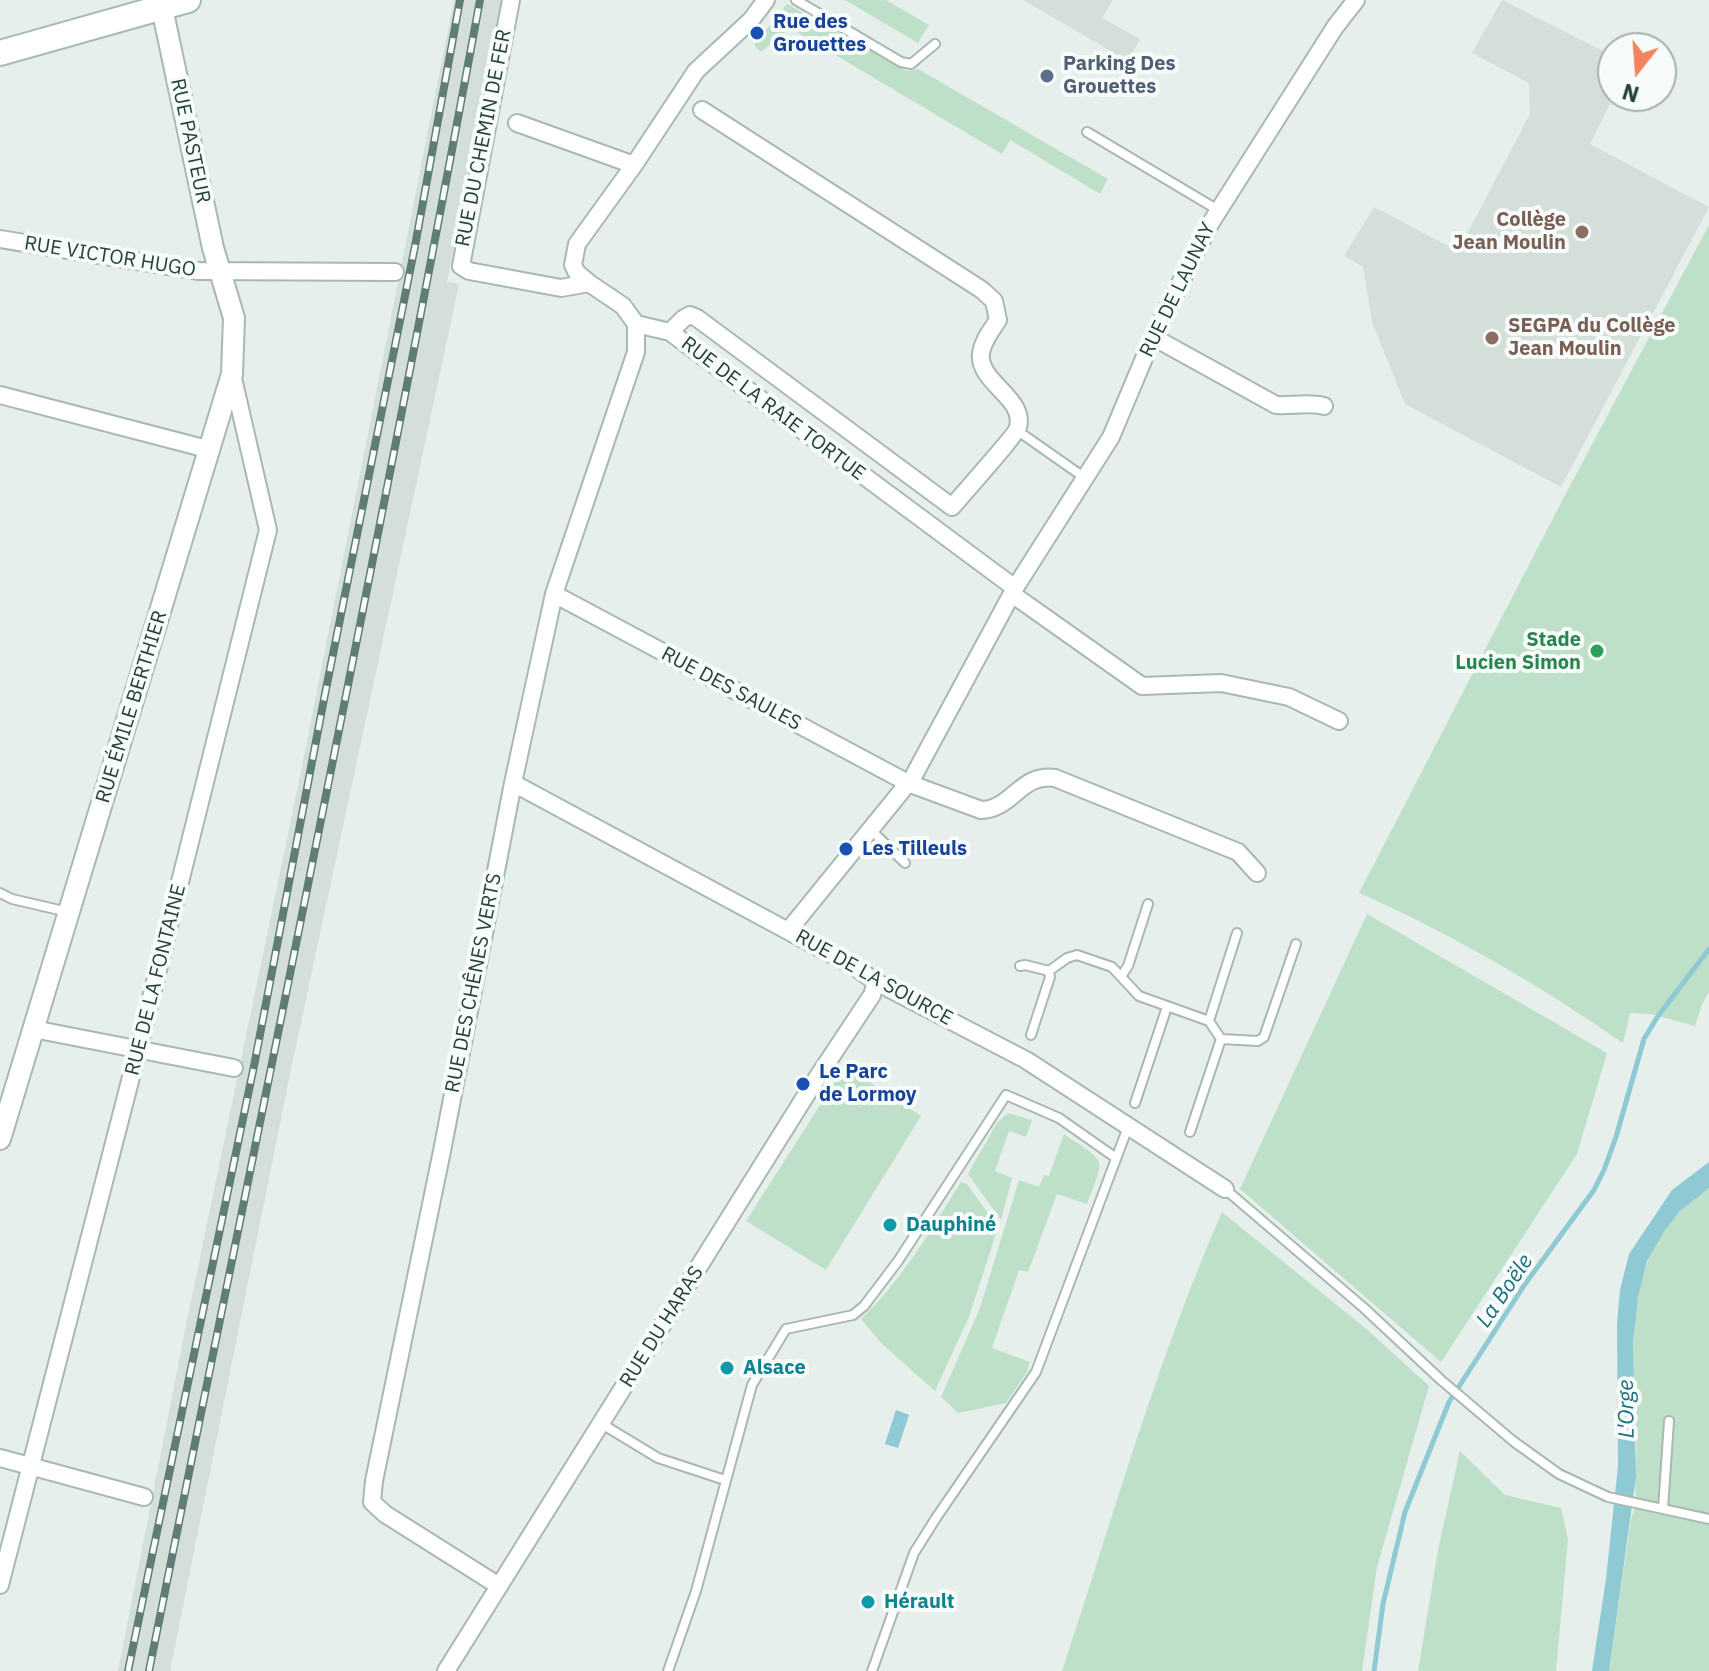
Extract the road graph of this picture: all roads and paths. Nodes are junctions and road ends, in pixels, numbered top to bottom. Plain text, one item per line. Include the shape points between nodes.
1 (188, 0) edge
2 (511, 0) edge
3 (766, 0) edge
4 (796, 0) edge
5 (1356, 0) edge
6 (161, 4) edge
7 (935, 44) dead end
8 (0, 53) edge
9 (702, 110) dead end
10 (517, 123) dead end
11 (1087, 132) dead end
12 (634, 165) junction
13 (1218, 210) junction
14 (0, 239) edge
15 (395, 272) dead end
16 (221, 273) junction
17 (589, 283) junction
18 (636, 324) junction
19 (670, 332) junction
20 (1153, 337) junction
21 (232, 374) junction
22 (0, 395) edge
23 (1324, 406) dead end
24 (1018, 431) junction
25 (211, 450) junction
26 (1086, 478) junction
27 (1014, 591) junction
28 (554, 594) junction
29 (1339, 721) dead end
30 (513, 783) junction
31 (908, 783) junction
32 (871, 830) junction
33 (905, 863) dead end
34 (1257, 873) dead end
35 (0, 893) edge
36 (1148, 904) dead end
37 (69, 912) junction
38 (788, 931) junction
39 (1237, 933) dead end
40 (1296, 944) dead end
41 (1020, 966) dead end
42 (1049, 971) junction
43 (1122, 975) junction
44 (876, 982) junction
45 (1167, 1007) junction
46 (1209, 1021) junction
47 (33, 1029) junction
48 (1031, 1035) dead end
49 (1221, 1039) junction
50 (138, 1050) junction
51 (234, 1068) dead end
52 (1135, 1103) dead end
53 (1128, 1127) junction
54 (1190, 1132) dead end
55 (0, 1139) edge
56 (1116, 1158) junction
57 (1225, 1189) joint
58 (1669, 1421) dead end
59 (602, 1424) junction
60 (0, 1458) edge
61 (30, 1466) junction
62 (725, 1480) junction
63 (144, 1497) dead end
64 (1663, 1509) junction
65 (1709, 1519) edge
66 (0, 1585) edge
67 (499, 1586) junction
68 (446, 1671) edge
69 (668, 1671) edge
70 (872, 1671) edge

1 - 6 main road
2 - 17 street, RUE DU CHEMIN DE FER via 461,266 561,288
3 - 12 street via 696,71
4 - 7 lane via 901,62 911,64
5 - 13 street, RUE DE LAUNAY
6 - 8 main road
6 - 16 street, RUE PASTEUR
9 - 24 street via 994,301 998,320 981,356 1020,419
10 - 12 street
11 - 13 lane
12 - 17 street via 577,244 573,265
13 - 20 street, RUE DE LAUNAY
14 - 16 street, RUE VICTOR HUGO
15 - 16 street, RUE VICTOR HUGO
16 - 21 street, RUE ÉMILE BERTHIER via 234,318
17 - 18 street via 623,306
18 - 19 street, RUE DE LA RAIE TORTUE
18 - 28 street, RUE DES CHÊNES VERTS via 636,352
19 - 24 street via 690,315 697,318 952,507
19 - 27 street, RUE DE LA RAIE TORTUE
20 - 23 street via 1276,405
20 - 26 street, RUE DE LAUNAY via 1111,437
21 - 25 street, RUE ÉMILE BERTHIER
21 - 50 street, RUE DE LA FONTAINE via 268,530
22 - 25 street
24 - 26 lane
25 - 37 street, RUE ÉMILE BERTHIER
26 - 27 street, RUE DE LAUNAY
27 - 29 street, RUE DE LA RAIE TORTUE via 1142,686 1221,683 1289,697
27 - 31 street, RUE DE LAUNAY
28 - 30 street, RUE DES CHÊNES VERTS
28 - 31 street, RUE DES SAULES
30 - 38 street, RUE DE LA SOURCE
30 - 67 street, RUE DES CHÊNES VERTS via 372,1502
31 - 32 street, RUE DE LAUNAY
31 - 34 street, RUE DES SAULES via 993,810 1030,781 1055,778 1238,852
32 - 33 lane
32 - 38 street, RUE DE LAUNAY
35 - 37 lane
36 - 43 lane
37 - 47 street, RUE ÉMILE BERTHIER
38 - 44 street, RUE DE LA SOURCE
39 - 46 lane
40 - 49 lane via 1264,1037
41 - 42 lane
42 - 43 lane via 1077,955
42 - 48 lane
43 - 45 lane via 1130,990
44 - 53 street, RUE DE LA SOURCE via 1026,1060
44 - 59 street, RUE DU HARAS
45 - 46 lane
45 - 52 lane
46 - 49 lane
47 - 50 street
47 - 55 street, RUE ÉMILE BERTHIER
49 - 54 lane
50 - 51 street
50 - 61 street, RUE DE LA FONTAINE
53 - 56 lane
53 - 57 street, RUE DE LA SOURCE
56 - 62 lane via 1059,1118 1006,1095 864,1306 853,1315 786,1329 752,1385
56 - 70 lane via 1036,1372 914,1553
57 - 64 lane via 1513,1441 1559,1474 1608,1497
58 - 64 lane
59 - 62 lane via 658,1458
59 - 67 street, RUE DU HARAS
60 - 61 street
61 - 63 street
61 - 66 street, RUE DE LA FONTAINE
62 - 69 lane
64 - 65 lane
67 - 68 street, RUE DU HARAS

